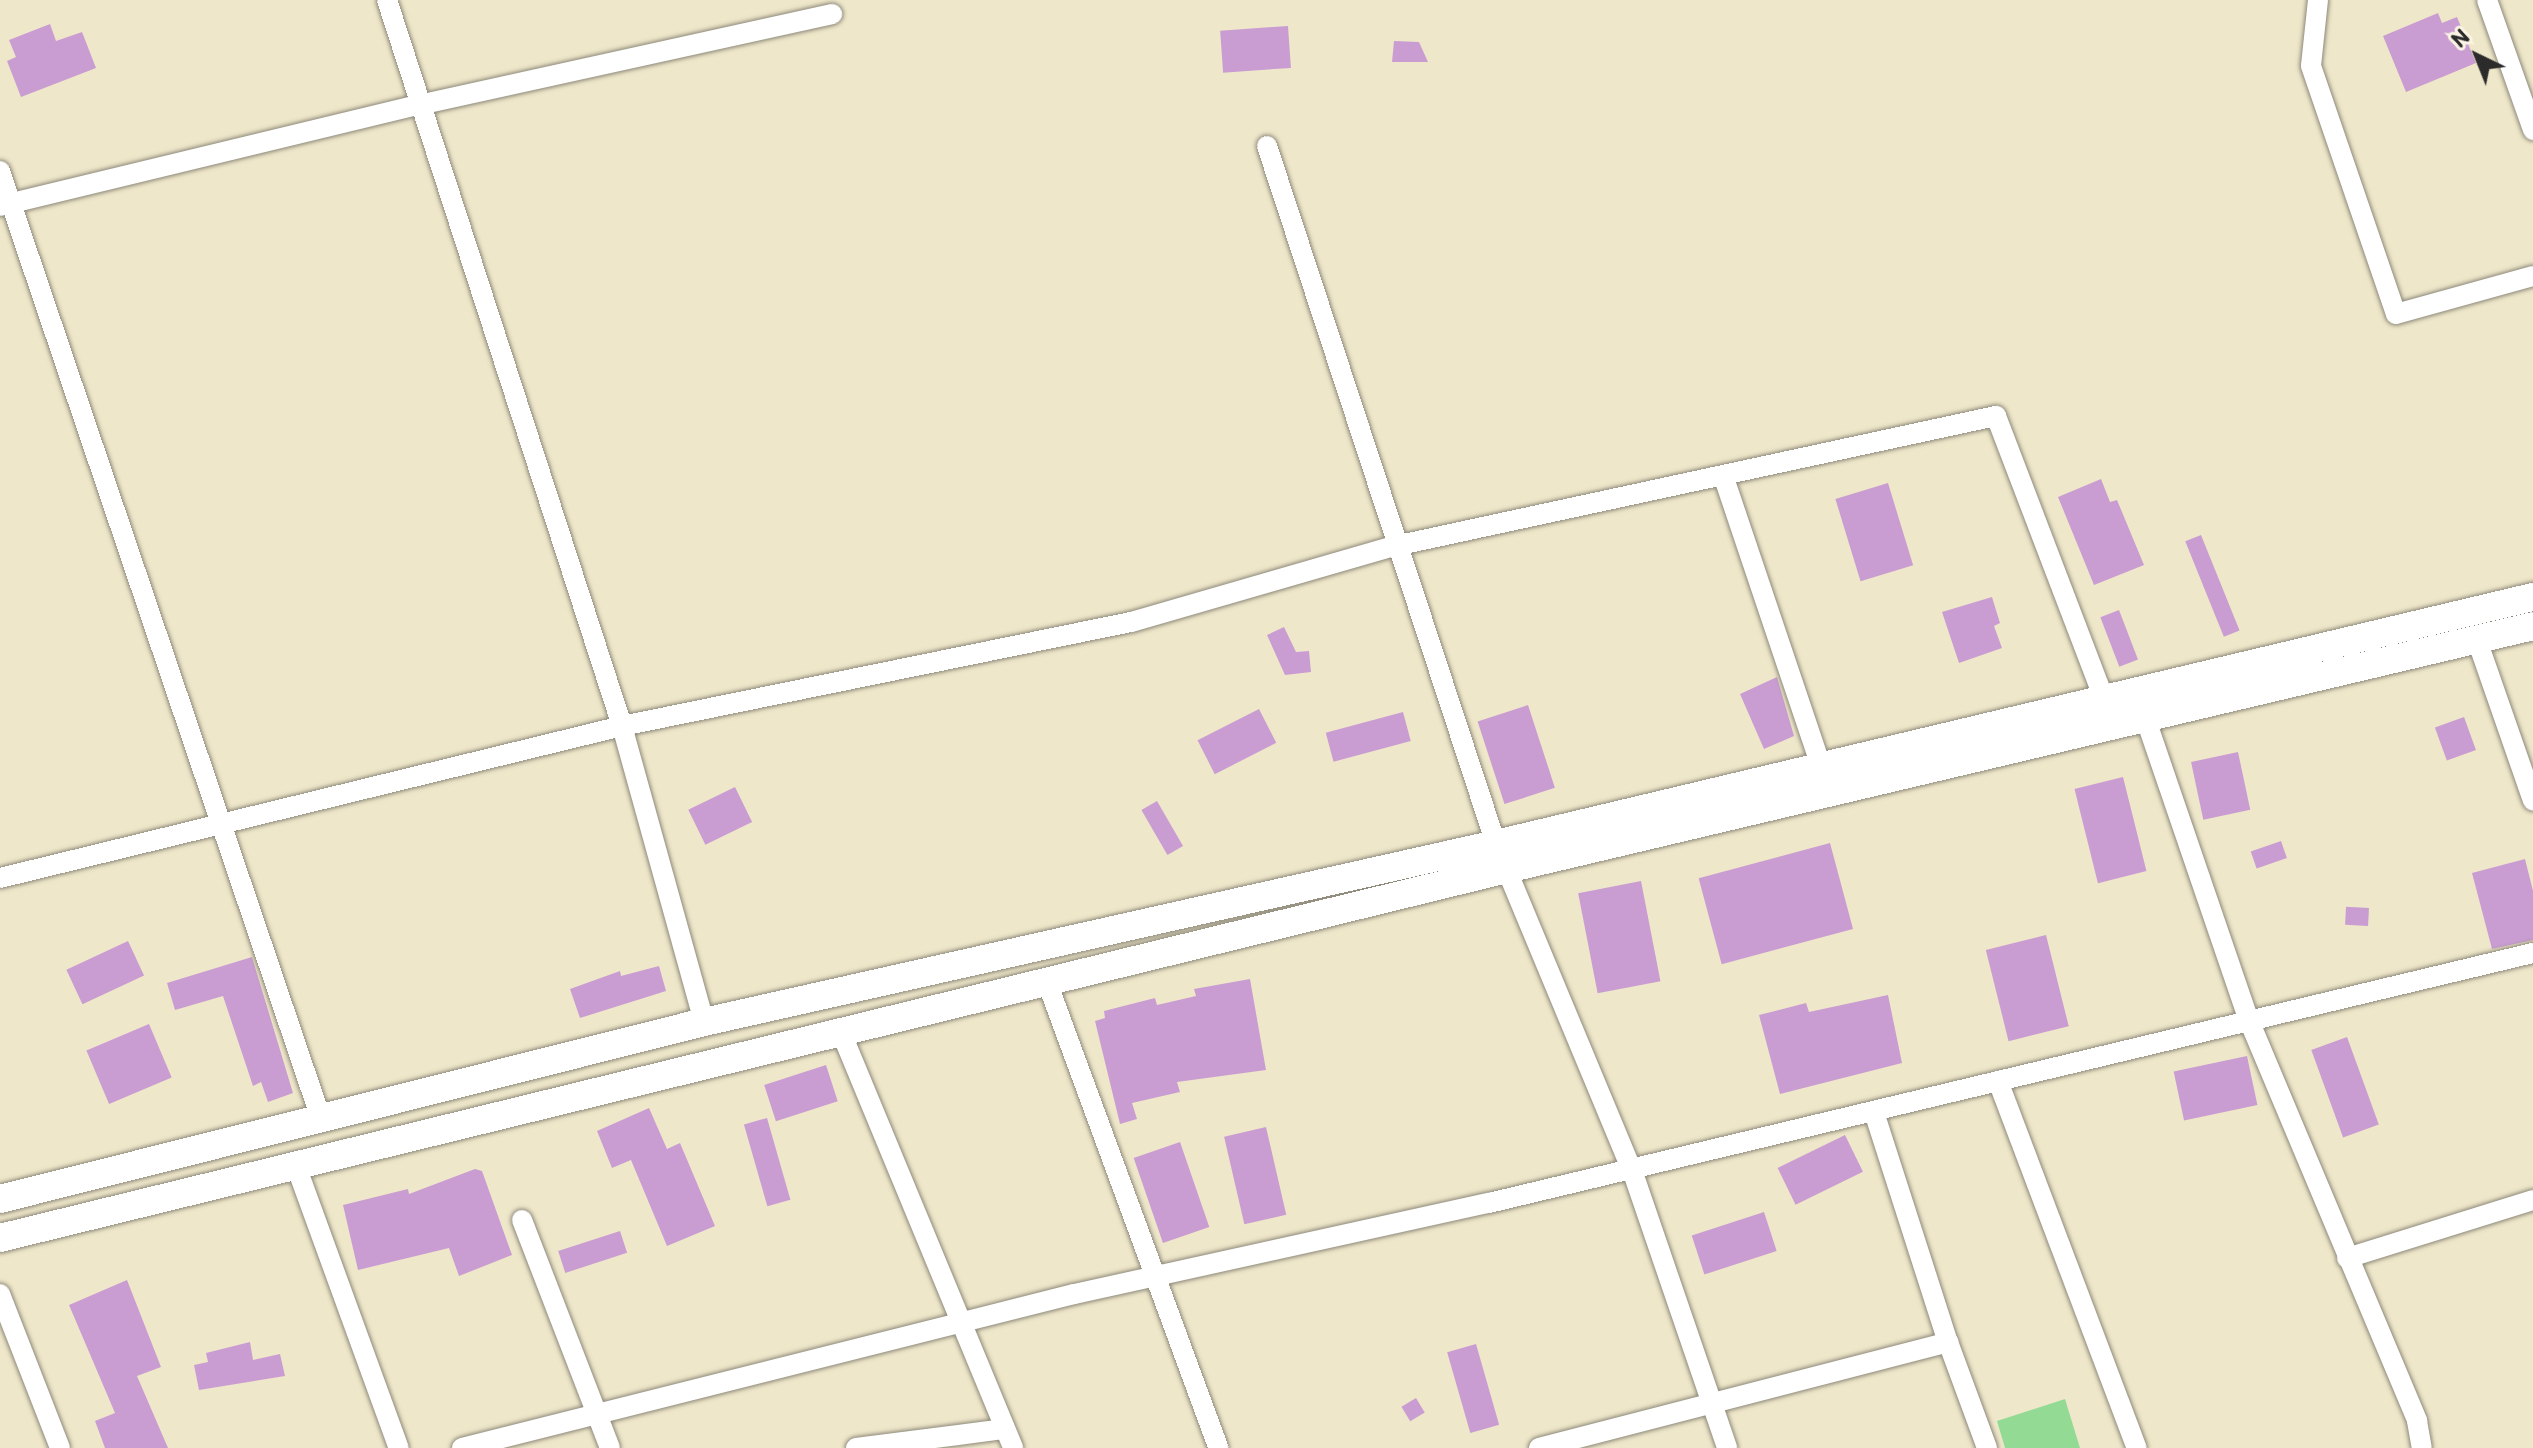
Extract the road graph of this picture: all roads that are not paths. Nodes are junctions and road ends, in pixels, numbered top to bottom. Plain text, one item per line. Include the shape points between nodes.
1 (387, 0) edge
2 (2318, 0) edge
3 (2487, 0) edge
4 (832, 14) dead end
5 (423, 104) junction
6 (2533, 130) edge
7 (1267, 146) dead end
8 (0, 171) edge
9 (6, 204) edge
10 (2533, 276) edge
11 (1724, 478) junction
12 (1395, 546) junction
13 (2533, 597) edge
14 (2533, 626) edge
15 (2477, 640) junction
16 (2105, 702) junction
17 (2146, 720) junction
18 (622, 726) junction
19 (1821, 767) junction
20 (2533, 801) edge
21 (225, 825) junction
22 (1502, 857) junction
23 (0, 878) edge
24 (2533, 953) edge
25 (1047, 982) junction
26 (2248, 1018) junction
27 (704, 1022) junction
28 (841, 1032) junction
29 (1998, 1081) junction
30 (1874, 1112) junction
31 (320, 1116) junction
32 (295, 1163) junction
33 (1632, 1170) junction
34 (0, 1199) edge
35 (2533, 1200) edge
36 (522, 1220) dead end
37 (0, 1238) edge
38 (2347, 1258) junction
39 (1155, 1276) junction
40 (0, 1294) edge
41 (961, 1322) junction
42 (1948, 1342) junction
43 (1712, 1401) junction
44 (600, 1413) junction
45 (1009, 1439) edge
46 (60, 1448) edge
47 (399, 1448) edge
48 (462, 1448) edge
49 (610, 1448) edge
50 (856, 1448) edge
51 (1218, 1448) edge
52 (1539, 1448) edge
53 (1727, 1448) edge
54 (1987, 1448) edge
55 (2137, 1448) edge
56 (2422, 1448) edge

1 - 5 street
2 - 10 street via 2311,66 2396,314
3 - 6 street
4 - 5 street
5 - 9 street
5 - 18 street
7 - 12 street
8 - 9 street
9 - 21 street
11 - 12 street
11 - 16 street via 1996,416
11 - 19 street
12 - 18 street via 1131,622
12 - 22 street
13 - 16 street
14 - 15 street
15 - 17 street
15 - 20 street
16 - 19 street
17 - 22 street
17 - 26 street
18 - 21 street
18 - 27 street
19 - 22 street
21 - 23 street
21 - 31 street
22 - 25 street
22 - 27 street
22 - 33 street
24 - 26 street
25 - 28 street
25 - 39 street
26 - 29 street
26 - 38 street
27 - 31 street
28 - 32 street
28 - 41 street
29 - 30 street
29 - 55 street
30 - 33 street
30 - 42 street
31 - 34 street
32 - 37 street
32 - 47 street
33 - 39 street
33 - 43 street
35 - 38 street
36 - 44 street
38 - 56 street via 2417,1421
39 - 41 street
39 - 51 street
40 - 46 street
41 - 44 street
41 - 45 street
42 - 43 street
42 - 54 street
43 - 52 street
43 - 53 street
44 - 48 street
44 - 49 street
45 - 50 street

